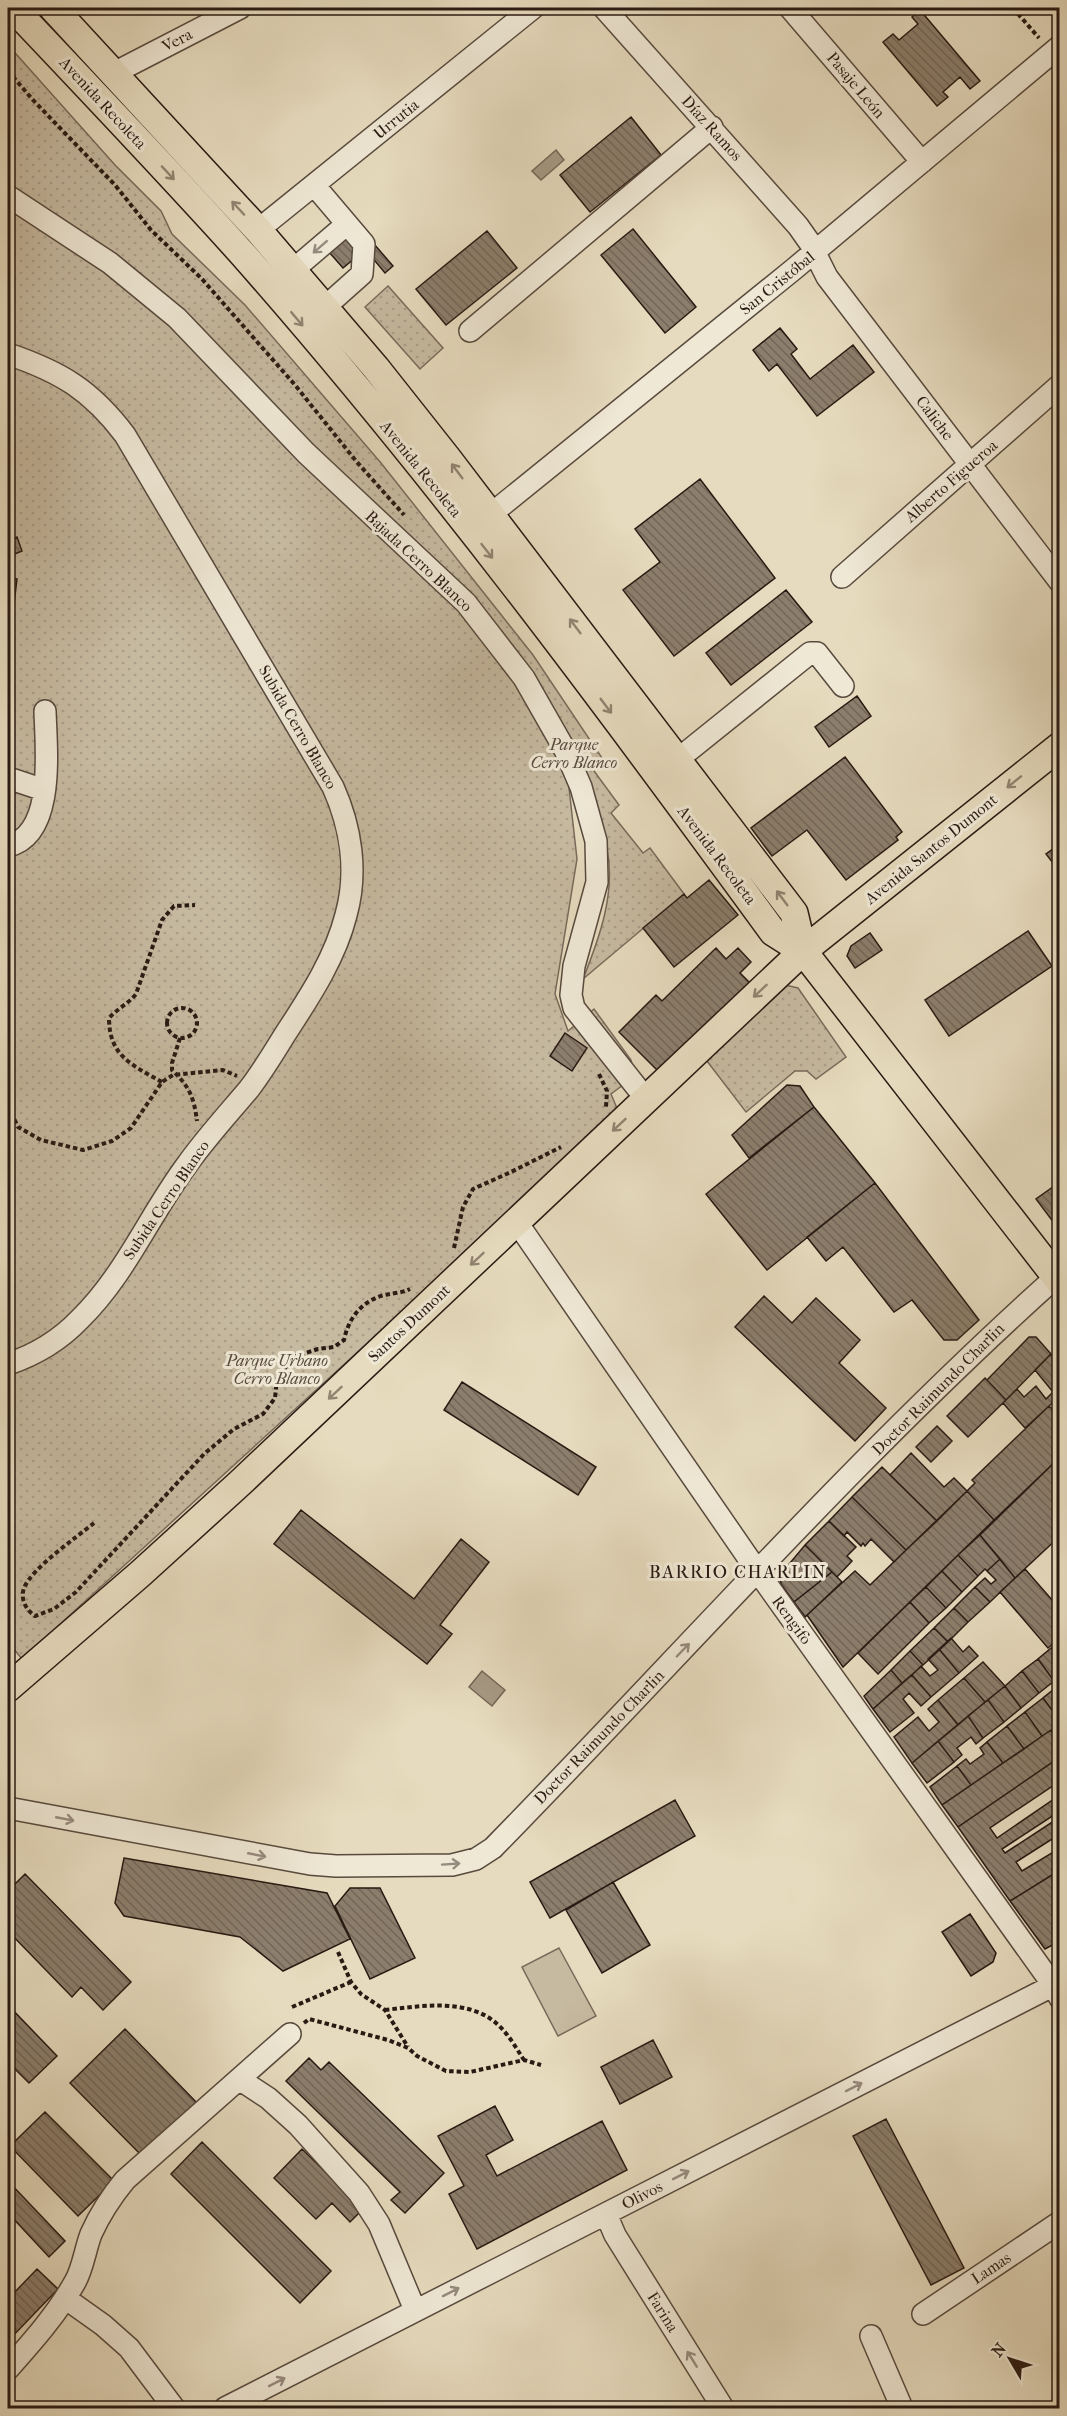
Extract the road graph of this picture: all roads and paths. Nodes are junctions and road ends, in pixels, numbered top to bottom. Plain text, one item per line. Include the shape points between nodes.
1 (13, 8) edge
2 (53, 8) edge
3 (240, 8) edge
4 (533, 8) edge
5 (604, 8) edge
6 (790, 8) edge
7 (1013, 8) edge
8 (1057, 49) edge
9 (8, 71) edge
10 (114, 73) junction
11 (711, 127) junction
12 (922, 162) junction
13 (314, 185) junction
14 (8, 196) edge
15 (347, 224) junction
16 (258, 230) junction
17 (224, 234) junction
18 (814, 252) junction
19 (293, 270) junction
20 (325, 307) junction
21 (470, 331) dead end
22 (8, 354) edge
23 (1059, 385) edge
24 (970, 464) junction
25 (490, 515) junction
26 (459, 516) junction
27 (411, 524) dead end
28 (842, 578) dead end
29 (1059, 582) edge
30 (843, 686) dead end
31 (45, 711) dead end
32 (1059, 746) edge
33 (677, 760) junction
34 (8, 778) edge
35 (44, 790) junction
36 (8, 846) edge
37 (195, 905) dead end
38 (803, 951) junction
39 (180, 1038) junction
40 (601, 1042) junction
41 (177, 1074) junction
42 (162, 1082) junction
43 (250, 1088) junction
44 (646, 1099) junction
45 (8, 1106) edge
46 (604, 1112) dead end
47 (571, 1141) dead end
48 (200, 1148) junction
49 (516, 1221) junction
50 (450, 1257) dead end
51 (1058, 1279) edge
52 (413, 1287) dead end
53 (8, 1364) edge
54 (94, 1523) dead end
55 (758, 1572) junction
56 (8, 1688) edge
57 (8, 1808) edge
58 (338, 1952) dead end
59 (351, 1982) junction
60 (1057, 1988) edge
61 (292, 2007) dead end
62 (385, 2010) junction
63 (309, 2019) dead end
64 (290, 2034) dead end
65 (408, 2048) junction
66 (524, 2060) junction
67 (541, 2065) dead end
68 (239, 2079) junction
69 (606, 2214) junction
70 (1059, 2222) edge
71 (65, 2298) junction
72 (415, 2310) junction
73 (923, 2314) dead end
74 (871, 2336) dead end
75 (8, 2369) edge
76 (174, 2409) edge
77 (225, 2409) edge
78 (723, 2409) edge
79 (902, 2409) edge

1 -> 17 main road, Avenida Recoleta
2 - 10 main road, Avenida Recoleta
3 - 10 street, Vera
4 - 13 street, Urrutia
5 - 11 street, Díaz Ramos
6 - 12 street, Pasaje León
7 - 8 path
8 - 12 street, San Cristóbal
9 - 27 path via 115,185 151,230 202,279
16 -> 10 main road, Avenida Recoleta
11 - 18 street, Díaz Ramos via 798,226
11 - 21 street
12 - 18 street, San Cristóbal
13 - 15 street
13 - 16 street, Urrutia
14 - 40 street, Bajada Cerro Blanco via 110,263 177,318 306,453 466,603 524,678 565,750 581,787 596,841 597,882 574,966 571,995 574,1008
15 -> 19 street
15 - 20 street via 364,244 362,274
16 - 17 main road via 247,236
16 - 19 main road, Avenida Recoleta
17 -> 26 main road, Avenida Recoleta
18 - 24 street, Caliche via 827,277
18 - 25 street, San Cristóbal
19 - 20 main road, Avenida Recoleta
25 -> 20 main road, Avenida Recoleta
22 - 43 street, Subida Cerro Blanco via 79,388 97,401 125,435 340,803 351,860 346,916 316,985
23 - 24 street, Alberto Figueroa
24 - 28 street, Alberto Figueroa
24 - 29 street, Caliche
25 - 26 main road via 474,520
33 -> 25 main road, Avenida Recoleta
26 -> 38 main road, Avenida Recoleta via 774,932
30 - 33 street via 817,653 810,653
31 - 35 street
32 -> 38 main road, Avenida Santos Dumont
38 -> 33 main road, Avenida Recoleta via 794,913
34 - 35 street
35 - 36 street via 41,809 31,829 18,843
37 - 42 path via 174,906 162,920 136,994 109,1018 112,1044 136,1067
38 -> 44 main road, Santos Dumont
38 - 51 main road, Avenida Recoleta
39 - 39 path via 190,1036 197,1027 197,1017 187,1008 173,1011 167,1019 171,1033
39 - 41 path via 172,1063
40 - 44 street, Bajada Cerro Blanco
40 - 46 path via 595,1057 607,1091
41 - 42 path
41 - 43 path via 223,1070 233,1072
41 - 48 path via 188,1086 195,1103
42 - 45 path via 131,1128 112,1141 83,1150 41,1140 18,1127
43 - 48 street, Subida Cerro Blanco
44 -> 49 main road, Santos Dumont
47 - 50 path via 473,1189 463,1207
48 - 53 street, Subida Cerro Blanco via 92,1306 50,1344
49 - 55 street, Rengifo
49 -> 56 main road, Santos Dumont via 240,1483
51 - 55 street, Doctor Raimundo Charlin via 981,1344
52 - 54 path via 377,1297 357,1310 344,1341 334,1347 293,1357 277,1379 275,1398 263,1414 234,1429 204,1454 76,1592 54,1609 35,1616 27,1610 24,1588 33,1575
57 -> 55 street, Doctor Raimundo Charlin via 299,1863 464,1863 493,1848
55 - 60 street, Rengifo
58 - 59 path
59 - 61 path
59 - 62 path
69 -> 60 street, Olivos
62 - 65 path
62 - 66 path via 428,2005 478,2011 497,2023
63 - 65 path
64 - 68 street
65 - 66 path via 446,2071 470,2072
66 - 67 path
68 - 71 street via 125,2180 107,2203
68 - 72 street via 298,2125 359,2193 379,2224
72 -> 69 street, Olivos
78 -> 69 street, Farina via 615,2235
70 - 73 street, Lamas
71 - 75 street
71 - 76 street via 129,2348
77 -> 72 street, Olivos
74 - 79 street

